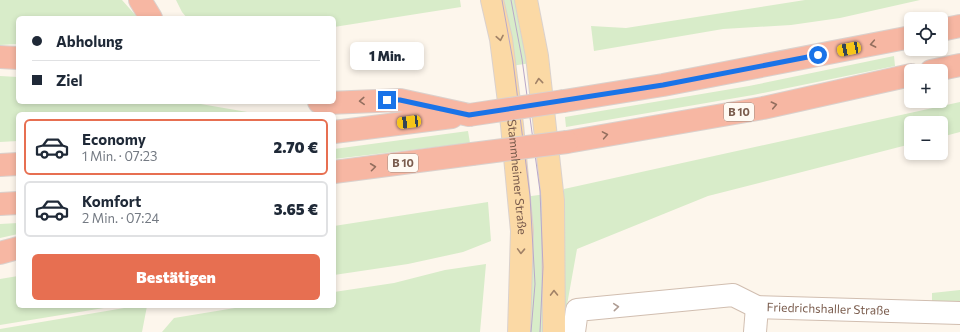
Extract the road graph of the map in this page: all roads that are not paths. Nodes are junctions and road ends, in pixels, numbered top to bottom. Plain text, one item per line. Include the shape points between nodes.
1 (140, 0) edge
2 (492, 0) edge
3 (526, 0) edge
4 (150, 16) edge
5 (960, 26) edge
6 (948, 29) edge
7 (904, 38) edge
8 (0, 57) edge
9 (16, 58) edge
10 (960, 65) edge
11 (948, 67) edge
12 (904, 77) edge
13 (336, 103) edge
14 (469, 115) junction
15 (336, 132) edge
16 (16, 164) edge
17 (0, 165) edge
18 (336, 172) edge
19 (16, 203) edge
20 (0, 204) edge
21 (16, 248) edge
22 (0, 252) edge
23 (758, 307) junction
24 (960, 313) edge
25 (519, 332) edge
26 (554, 332) edge
27 (574, 332) edge
28 (755, 332) edge

1 - 4 highway
2 -> 25 main road, Stammheimer Straße via 501,39 522,230
26 -> 3 main road via 552,195 537,56
5 - 6 highway
7 -> 14 highway, bridge via 663,85
8 - 9 highway
10 - 11 highway
18 -> 12 highway, B 10, bridge via 567,142 763,108
14 -> 13 highway via 400,100
14 - 15 highway
16 - 17 highway
19 - 20 highway
21 - 22 highway
23 - 24 street, Friedrichshaller Straße
27 -> 23 street, Friedrichshaller Straße via 577,310 732,295
23 - 28 street

